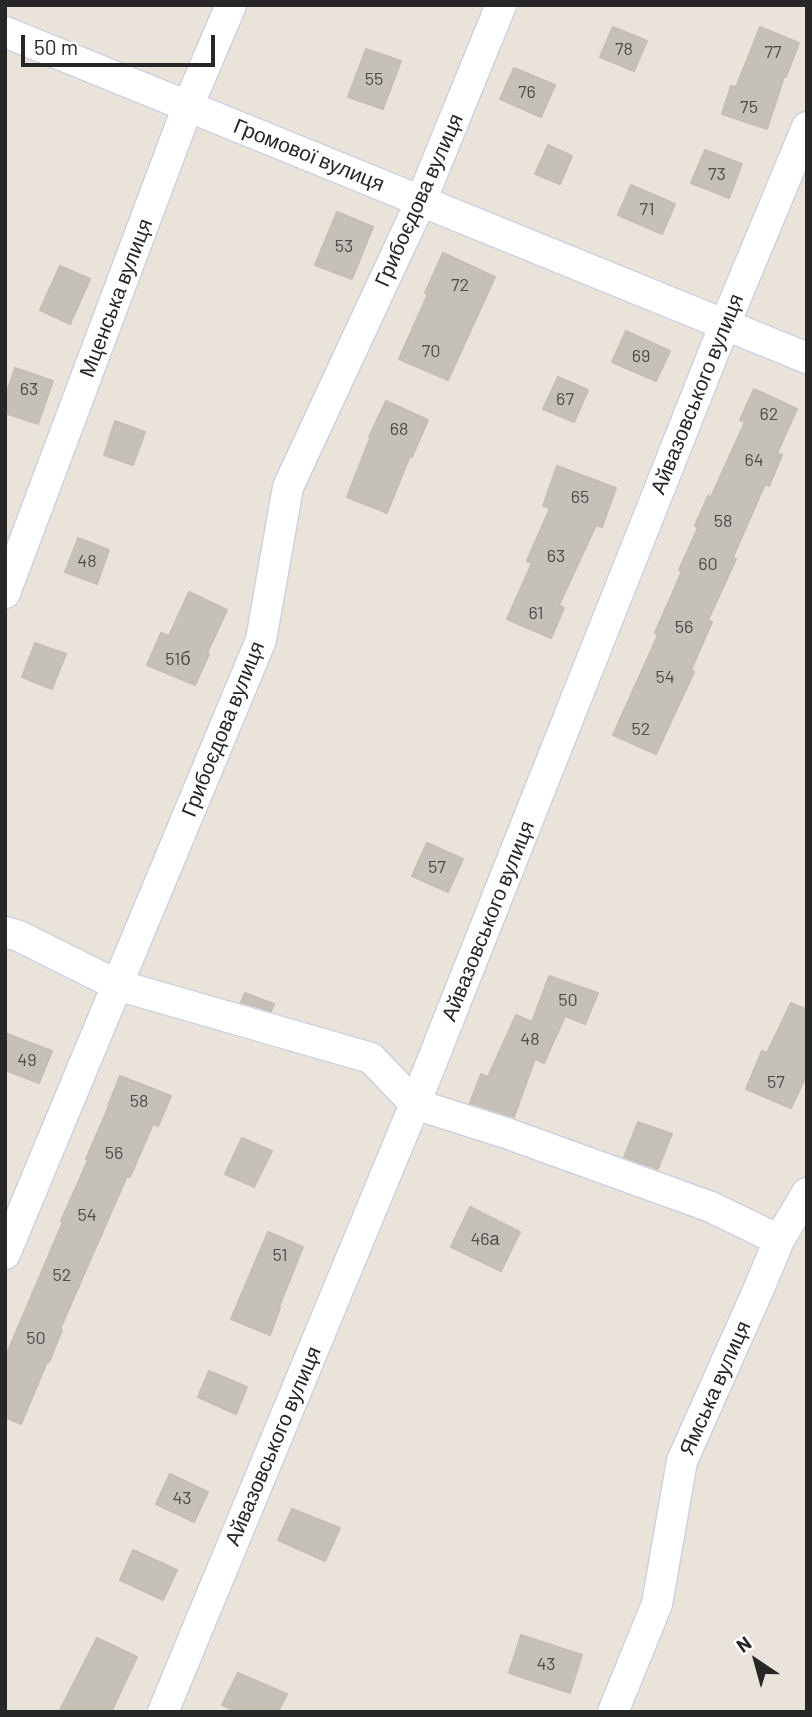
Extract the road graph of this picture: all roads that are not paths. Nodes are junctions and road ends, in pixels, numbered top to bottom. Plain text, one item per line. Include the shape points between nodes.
1 (231, 5) edge
2 (502, 5) edge
3 (5, 32) edge
4 (188, 106) junction
5 (807, 127) edge
6 (421, 201) junction
7 (724, 324) junction
8 (807, 358) edge
9 (5, 593) edge
10 (5, 932) edge
11 (117, 985) junction
12 (415, 1104) junction
13 (807, 1193) edge
14 (779, 1240) junction
15 (5, 1254) edge
16 (163, 1712) edge
17 (613, 1712) edge

1 - 4 street, Мценська вулиця
2 - 6 street, Грибоєдова вулиця
3 - 4 street, Громової вулиця
4 - 6 street, Громової вулиця
4 - 9 street, Мценська вулиця
5 - 7 street, Айвазовського вулиця
6 - 7 street, Громової вулиця
6 - 11 street, Грибоєдова вулиця via 288,487 261,640
7 - 8 street, Громової вулиця
7 - 12 street, Айвазовського вулиця
10 - 11 street
11 - 12 street via 371,1058
11 - 15 street, Грибоєдова вулиця
12 - 14 street via 710,1207
12 - 16 street, Айвазовського вулиця
13 - 14 street, Ямська вулиця
14 - 17 street, Ямська вулиця via 682,1461 657,1604

